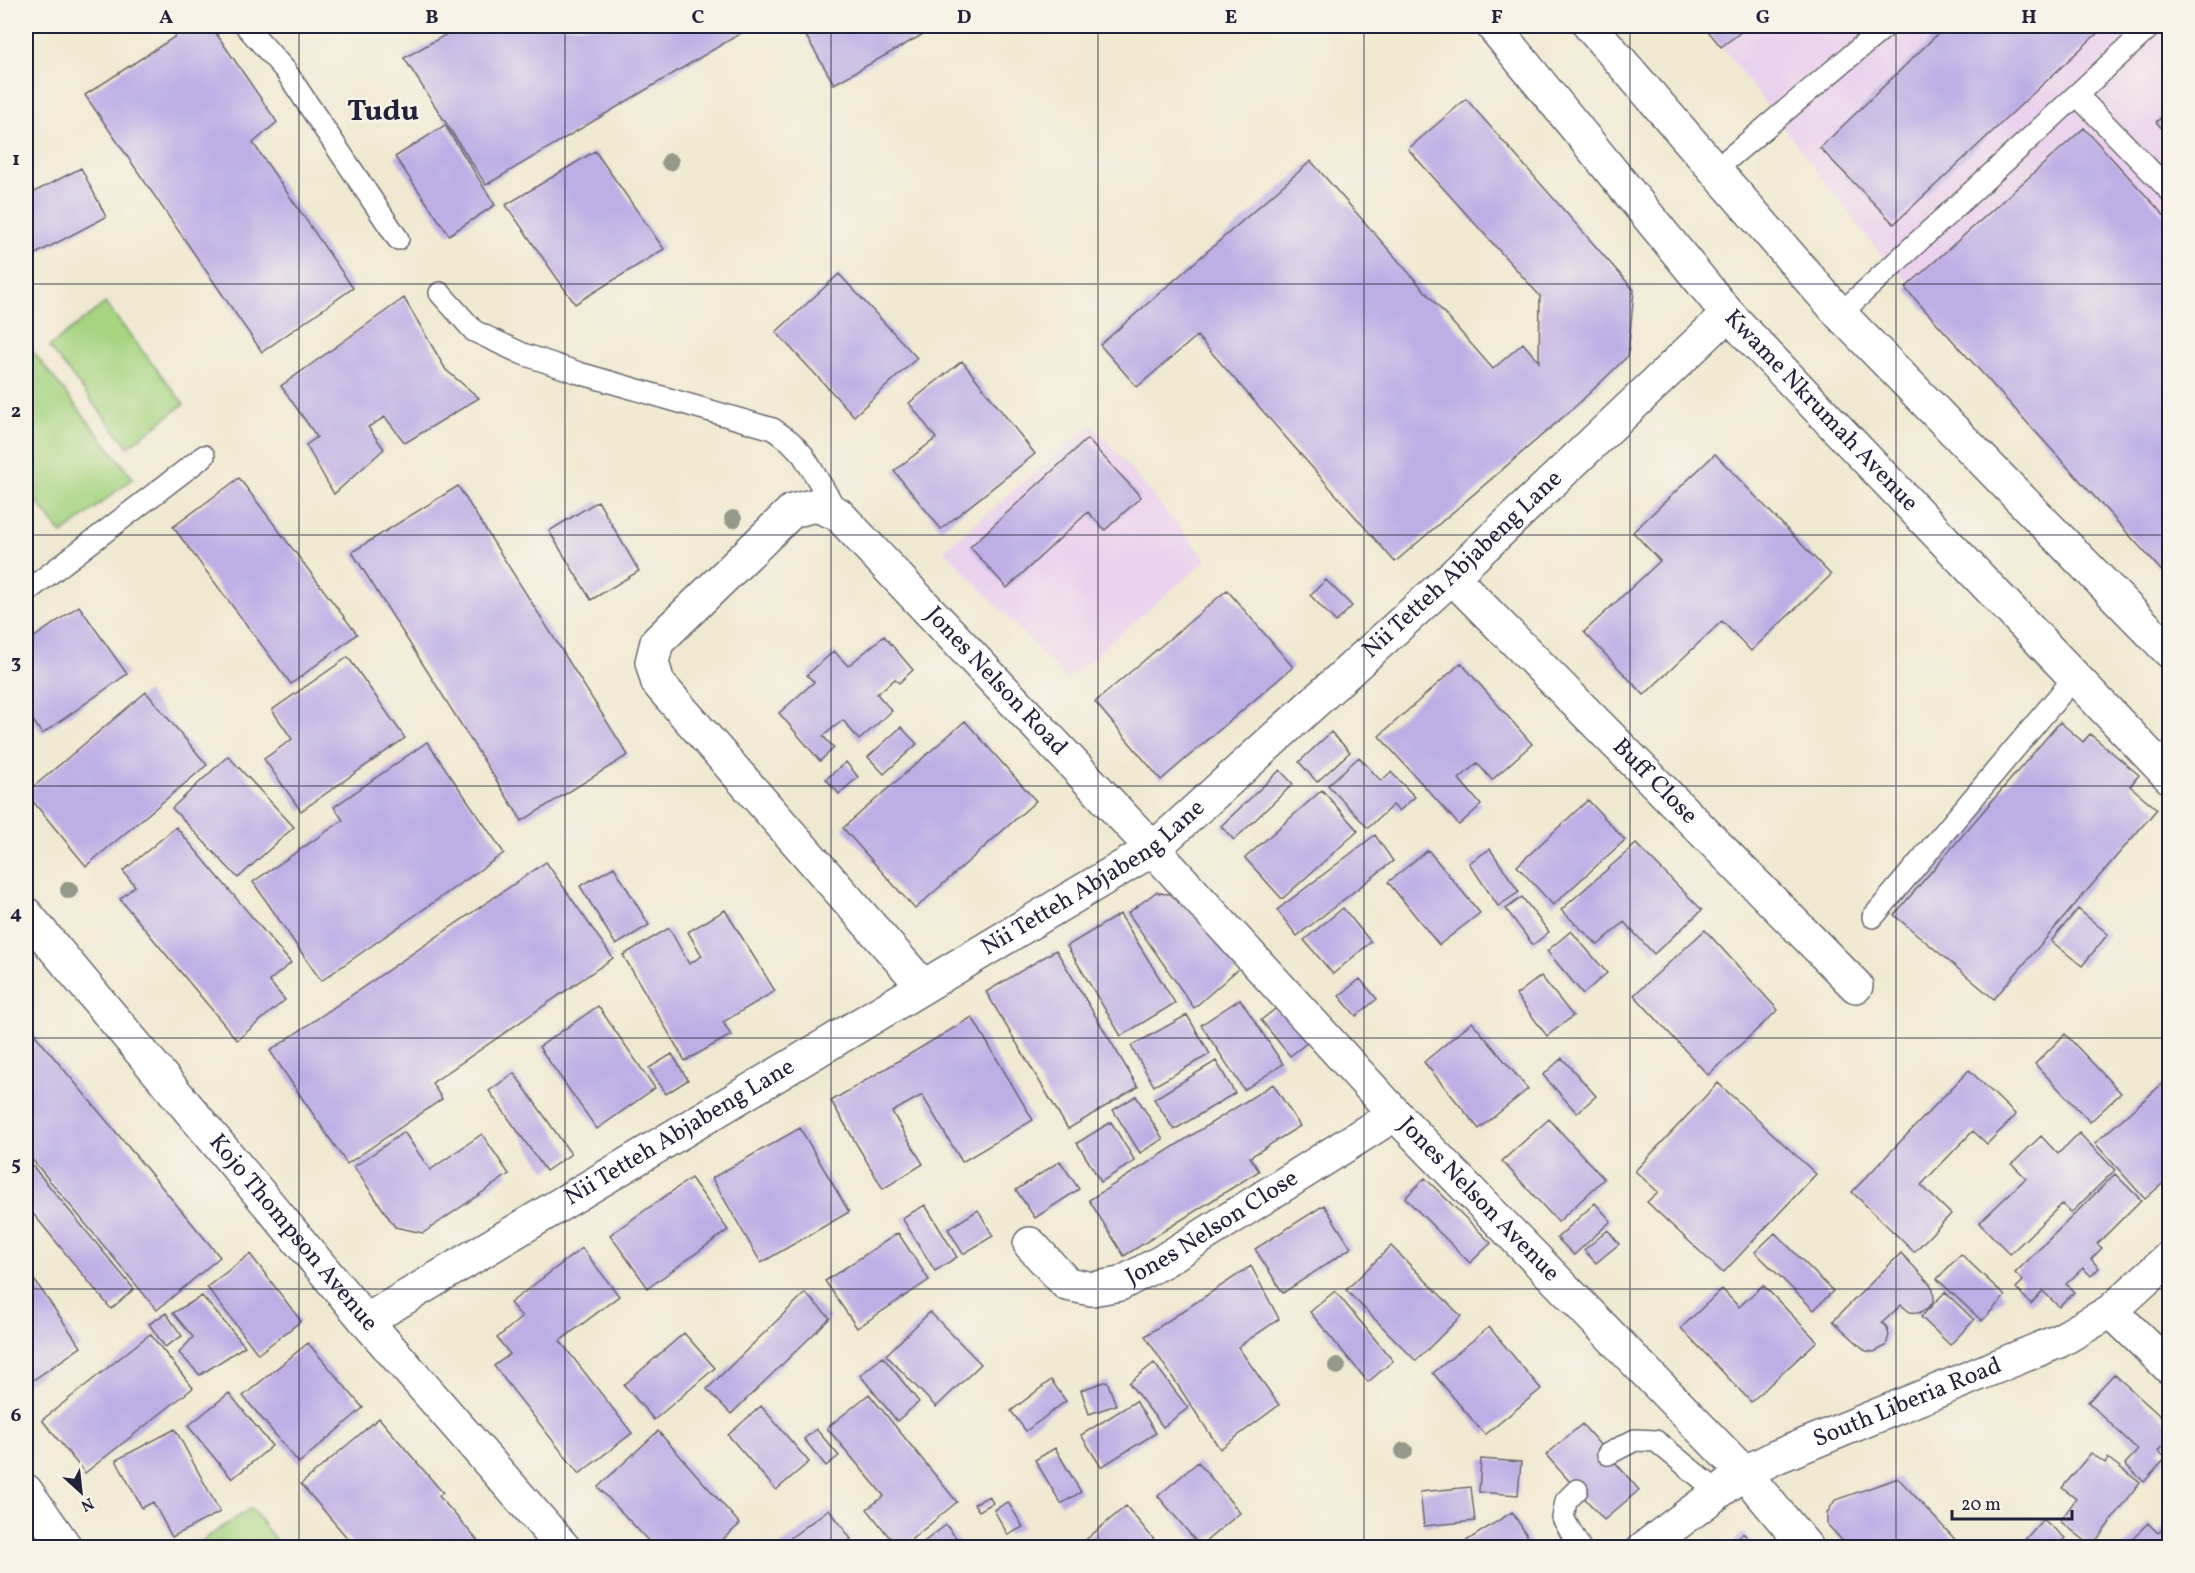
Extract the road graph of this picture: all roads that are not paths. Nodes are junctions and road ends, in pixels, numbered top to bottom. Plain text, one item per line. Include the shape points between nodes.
1 (246, 26) edge
2 (1493, 26) edge
3 (1590, 26) edge
4 (1886, 26) edge
5 (2151, 26) edge
6 (2077, 95) junction
7 (1715, 170) junction
8 (2169, 192) edge
9 (398, 239) dead end
10 (440, 293) dead end
11 (1728, 314) junction
12 (1840, 314) junction
13 (204, 456) dead end
14 (838, 514) junction
15 (1452, 577) junction
16 (28, 584) edge
17 (2169, 652) edge
18 (2075, 677) junction
19 (2169, 777) edge
20 (1153, 849) junction
21 (26, 915) edge
22 (1873, 917) dead end
23 (923, 986) junction
24 (1856, 986) dead end
25 (1395, 1114) junction
26 (1030, 1244) dead end
27 (2169, 1257) edge
28 (2111, 1311) junction
29 (366, 1321) junction
30 (2169, 1368) edge
31 (1608, 1454) dead end
32 (1731, 1483) junction
33 (1577, 1490) dead end
34 (26, 1491) edge
35 (66, 1548) edge
36 (564, 1548) edge
37 (1580, 1548) edge
38 (1644, 1548) edge
39 (1807, 1548) edge

1 - 9 lane via 285,70
2 - 11 street, Kwame Nkrumah Avenue
3 - 7 street
4 - 7 lane
5 - 6 lane
6 - 8 lane
6 - 12 lane
7 - 12 street
10 - 14 lane via 474,332 523,354 772,429 803,455
11 - 15 street, Nii Tetteh Abjabeng Lane
11 - 18 street, Kwame Nkrumah Avenue
12 - 17 street
13 - 16 lane
14 - 20 street, Jones Nelson Road
14 - 23 street via 816,505 792,511 657,642 652,662 658,683
15 - 20 street, Nii Tetteh Abjabeng Lane
15 - 24 street, Buff Close
18 - 19 street, Kwame Nkrumah Avenue
18 - 22 lane
20 - 23 street, Nii Tetteh Abjabeng Lane
20 - 25 street, Jones Nelson Avenue
21 - 29 street, Kojo Thompson Avenue
23 - 29 street, Nii Tetteh Abjabeng Lane
25 - 26 street, Jones Nelson Close via 1163,1261 1120,1284 1092,1289 1067,1284
25 - 32 street, Jones Nelson Avenue
27 - 28 street, South Liberia Road
28 - 30 street
28 - 32 street, South Liberia Road via 2059,1341 1776,1457
29 - 36 street, Kojo Thompson Avenue
31 - 32 lane via 1635,1440 1656,1441
32 - 38 street, South Liberia Road
32 - 39 street, Jones Nelson Avenue
33 - 37 lane via 1566,1501 1563,1518
34 - 35 street

